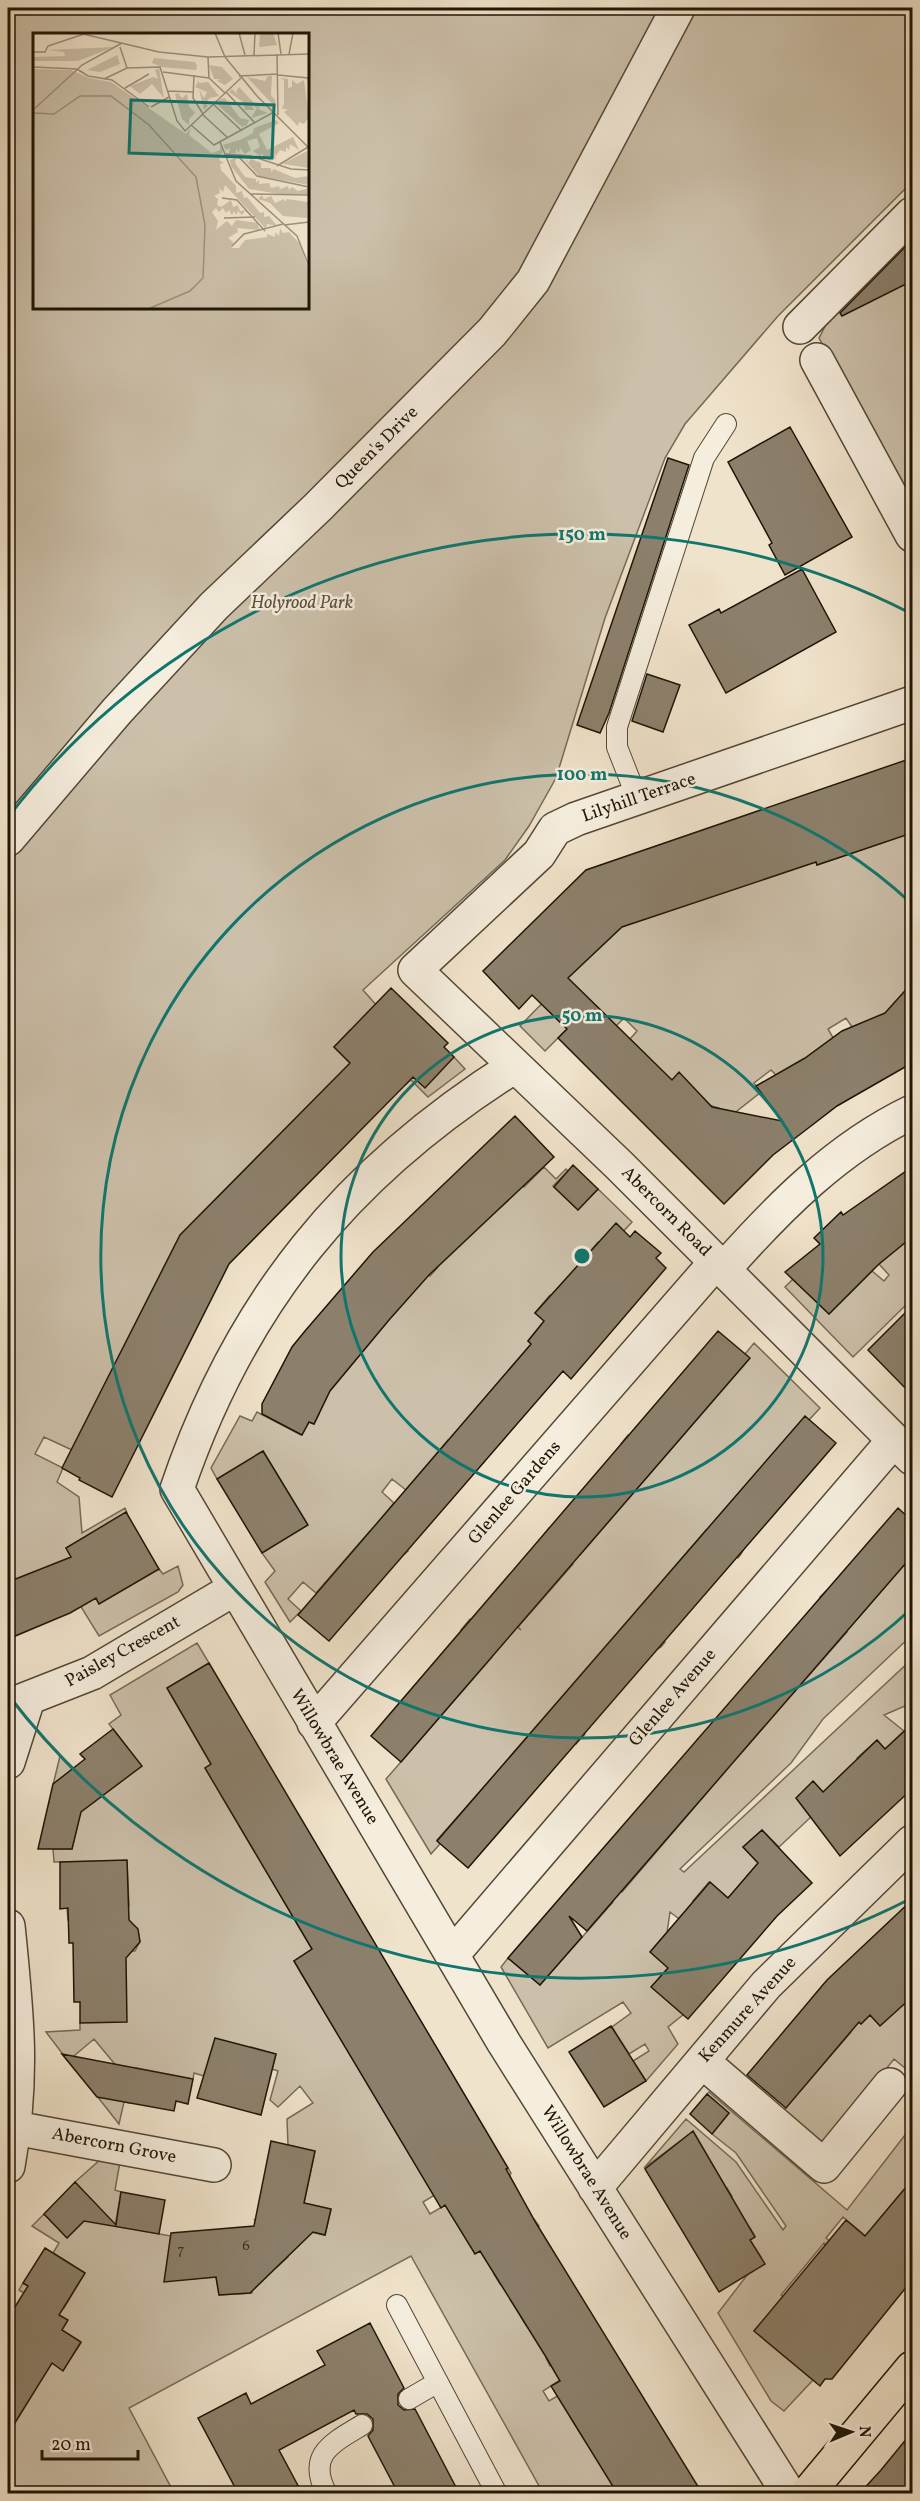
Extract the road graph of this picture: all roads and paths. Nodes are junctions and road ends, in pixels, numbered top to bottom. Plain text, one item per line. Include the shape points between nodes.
1 (678, 8) edge
2 (912, 214) edge
3 (800, 327) dead end
4 (817, 360) dead end
5 (726, 424) dead end
6 (912, 535) edge
7 (912, 704) edge
8 (637, 798) junction
9 (8, 839) edge
10 (415, 970) joint
11 (515, 1066) junction
12 (912, 1112) edge
13 (720, 1266) junction
14 (903, 1449) edge
15 (234, 1589) junction
16 (18, 1703) edge
17 (314, 1723) junction
18 (8, 1762) edge
19 (912, 1842) edge
20 (8, 1926) edge
21 (452, 1955) junction
22 (702, 2061) junction
23 (890, 2085) dead end
24 (15, 2127) junction
25 (214, 2165) dead end
26 (8, 2166) edge
27 (595, 2188) junction
28 (397, 2305) dead end
29 (912, 2368) edge
30 (438, 2382) junction
31 (409, 2399) dead end
32 (362, 2425) dead end
33 (327, 2493) edge
34 (497, 2493) edge
35 (789, 2493) edge
36 (807, 2493) edge

1 - 9 street, Queen's Drive via 533,280 515,304 343,482 214,606 117,711
2 - 3 street
4 - 6 street
5 - 8 lane via 704,458 617,727 617,747
7 - 8 street, Lilyhill Terrace
8 - 10 street, Lilyhill Terrace via 555,829 539,854
10 - 11 street, Abercorn Road
11 - 13 street, Abercorn Road
11 - 15 street, Willowbrae Avenue via 433,1121 353,1192 277,1285 226,1369 177,1490
12 - 13 street, Glenlee Gardens via 871,1135 814,1178
13 - 14 street, Abercorn Road
13 - 17 street, Glenlee Gardens
14 - 21 street, Glenlee Avenue
15 - 16 street, Paisley Crescent via 92,1673
15 - 17 street, Willowbrae Avenue
16 - 18 street
17 - 21 street, Willowbrae Avenue
19 - 22 street, Kenmure Avenue via 766,1985
20 - 24 street via 19,2027
21 - 27 street, Willowbrae Avenue
22 - 23 street via 824,2166
22 - 27 street, Kenmure Avenue
24 - 25 street, Abercorn Grove
24 - 26 street
27 - 35 street, Willowbrae Avenue
28 - 30 lane
29 - 36 main road
30 - 31 lane
30 - 34 lane
32 - 33 lane via 325,2449 319,2463

